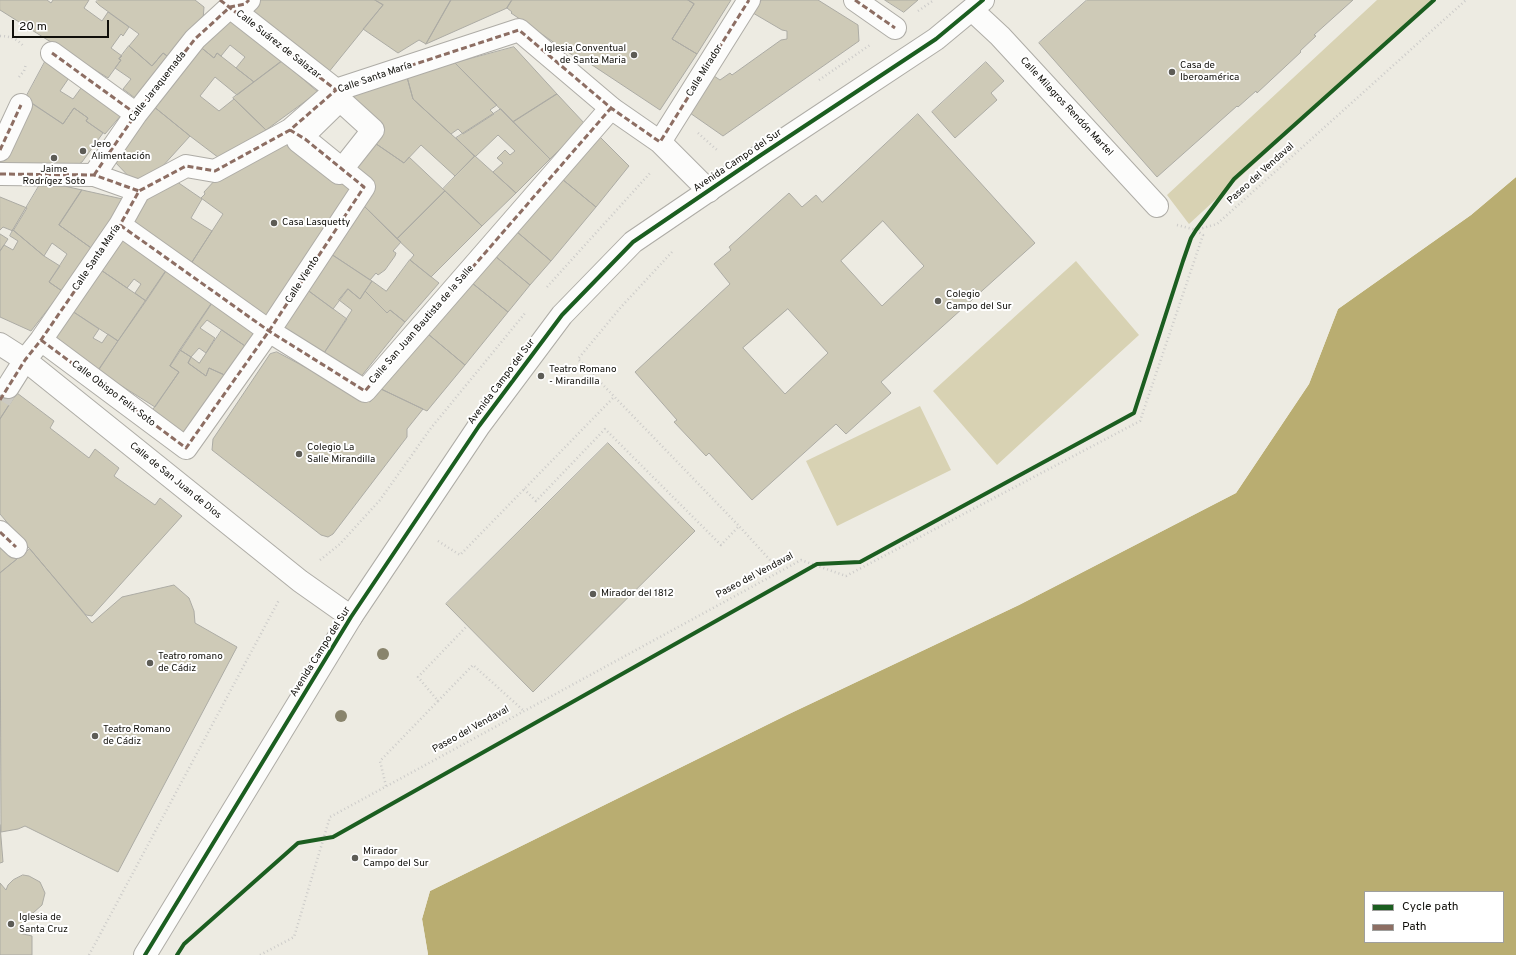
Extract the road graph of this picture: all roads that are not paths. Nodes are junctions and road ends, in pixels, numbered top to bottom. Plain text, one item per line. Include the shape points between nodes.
1 (749, 0) edge
2 (855, 0) edge
3 (233, 2) edge
4 (978, 5) edge
5 (895, 28) dead end
6 (52, 53) dead end
7 (336, 90) junction
8 (21, 105) dead end
9 (611, 108) junction
10 (136, 114) junction
11 (296, 133) junction
12 (660, 142) junction
13 (0, 150) edge
14 (342, 170) junction
15 (0, 174) edge
16 (94, 175) junction
17 (139, 190) junction
18 (709, 191) junction
19 (1157, 206) dead end
20 (120, 225) junction
21 (269, 331) junction
22 (41, 340) junction
23 (0, 344) edge
24 (25, 360) junction
25 (8, 387) tunnel mouth
26 (186, 448) joint
27 (0, 532) edge
28 (16, 547) dead end
29 (351, 618) junction
30 (145, 955) edge

1 - 12 street, Calle Mirador
2 - 5 street
3 - 7 street, Calle Suárez de Salazar
3 - 10 street, Calle Jaraquemada via 196,39
4 - 18 street, Avenida Campo del Sur via 936,39
4 - 19 street, Calle Milagros Rendón Martel via 1000,36
6 - 10 street
7 - 9 street, Calle Santa María via 519,30
7 - 11 street, Calle Santa María
8 - 13 street
9 - 12 street, Calle Santa María
9 - 21 street, Calle San Juan Bautista de la Salle via 365,391
10 - 16 street, Calle Jaraquemada
11 - 14 street via 298,140 339,173
11 - 14 street via 340,100 373,130
11 - 17 street, Calle Santa María via 215,171 186,166
12 - 18 street, Calle Santa María
14 - 21 street, Calle Viento via 364,187
15 - 16 street
16 - 17 street
17 - 20 street, Calle Santa María
18 - 29 street, Avenida Campo del Sur via 633,242 562,315 479,426
20 - 21 street, Calle San Juan Bautista de la Salle
20 - 22 street, Calle Santa María
21 - 26 street, Calle Viento
22 - 24 street, Calle Santa María
22 - 26 street, Calle Obispo Felix Soto
23 - 24 street, Calle de San Juan de Dios
24 - 25 street, Calle Santa María
24 - 29 street, Calle de San Juan de Dios via 300,581
27 - 28 street
29 - 30 street, Avenida Campo del Sur

